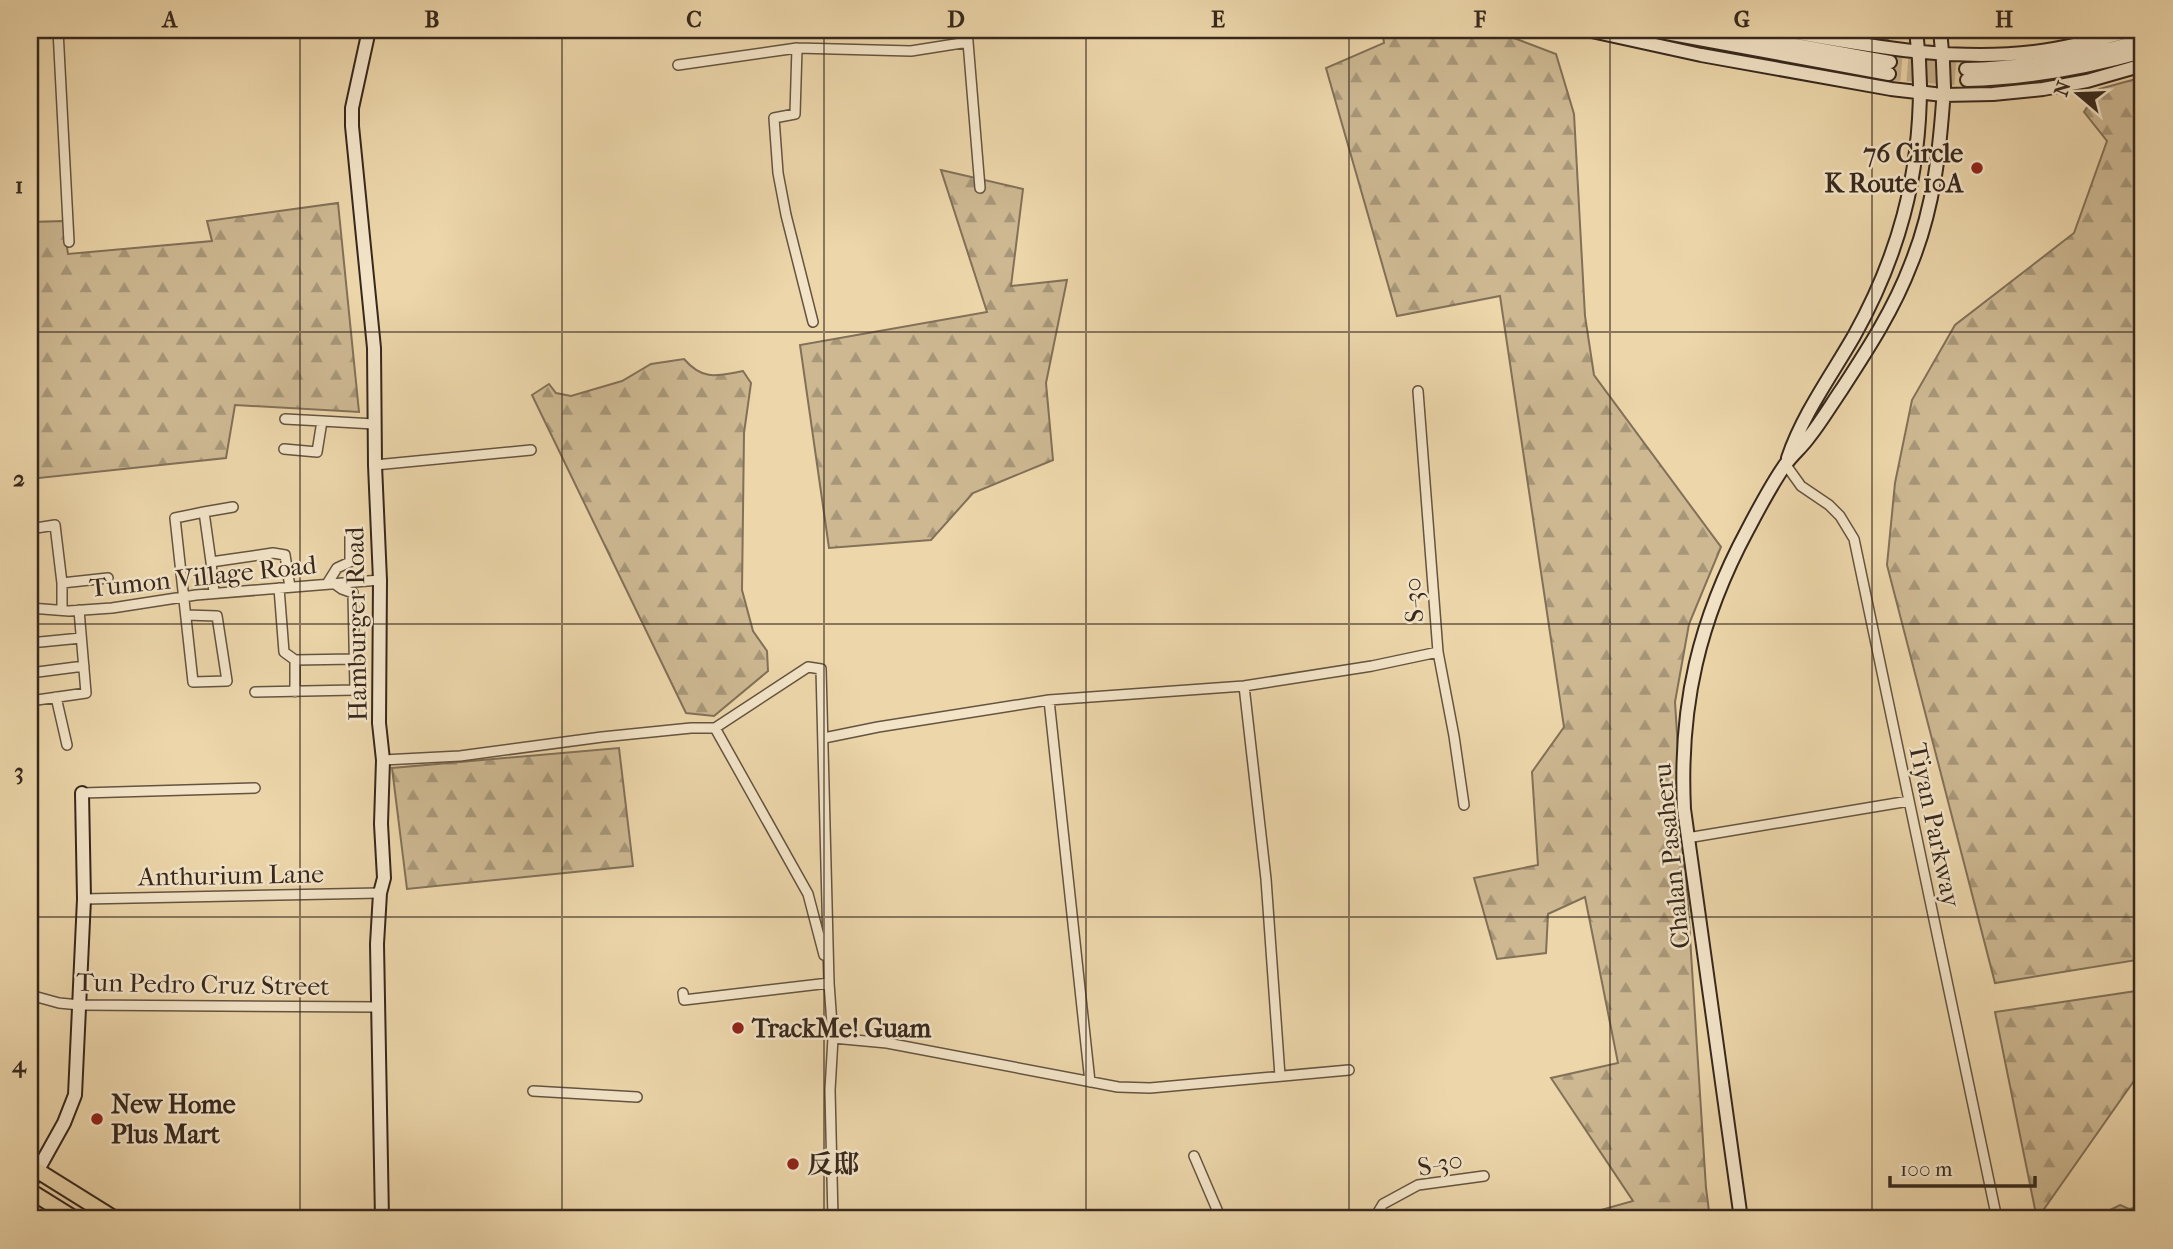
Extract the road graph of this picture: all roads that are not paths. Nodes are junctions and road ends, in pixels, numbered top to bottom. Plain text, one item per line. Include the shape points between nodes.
1 (58, 30) edge
2 (369, 30) edge
3 (967, 30) edge
4 (1587, 30) edge
5 (1650, 30) edge
6 (1713, 30) edge
7 (1780, 30) edge
8 (1916, 30) edge
9 (1940, 30) edge
10 (2077, 30) edge
11 (2133, 30) edge
12 (2143, 40) edge
13 (968, 42) junction
14 (2080, 44) junction
15 (797, 48) junction
16 (2143, 52) edge
17 (1919, 56) junction
18 (1943, 59) junction
19 (678, 65) dead end
20 (2143, 65) edge
21 (1920, 89) junction
22 (1943, 91) junction
23 (980, 188) dead end
24 (69, 242) dead end
25 (813, 322) dead end
26 (1418, 391) dead end
27 (285, 419) dead end
28 (322, 421) junction
29 (374, 424) junction
30 (284, 449) dead end
31 (531, 450) dead end
32 (375, 464) junction
33 (1786, 465) junction
34 (233, 507) dead end
35 (204, 512) junction
36 (30, 529) edge
37 (350, 534) dead end
38 (211, 562) junction
39 (108, 578) dead end
40 (380, 580) junction
41 (62, 583) junction
42 (331, 584) junction
43 (290, 587) junction
44 (279, 588) junction
45 (214, 593) junction
46 (184, 597) junction
47 (30, 607) edge
48 (62, 610) junction
49 (79, 610) junction
50 (186, 615) junction
51 (81, 638) junction
52 (30, 643) edge
53 (1438, 652) junction
54 (355, 659) junction
55 (295, 660) junction
56 (84, 666) junction
57 (30, 673) edge
58 (1244, 686) junction
59 (255, 692) dead end
60 (295, 692) junction
61 (56, 697) junction
62 (1049, 700) junction
63 (30, 701) edge
64 (715, 728) junction
65 (824, 738) junction
66 (67, 745) dead end
67 (383, 760) junction
68 (255, 788) dead end
69 (82, 793) joint
70 (1909, 801) junction
71 (1464, 805) dead end
72 (1687, 838) junction
73 (380, 893) junction
74 (84, 899) junction
75 (829, 983) junction
76 (683, 993) dead end
77 (30, 995) edge
78 (80, 1005) junction
79 (377, 1007) junction
80 (833, 1038) junction
81 (1349, 1070) dead end
82 (1280, 1076) junction
83 (1090, 1082) junction
84 (533, 1091) dead end
85 (638, 1097) dead end
86 (1194, 1156) dead end
87 (32, 1174) edge
88 (1483, 1176) dead end
89 (30, 1191) edge
90 (75, 1219) edge
91 (115, 1219) edge
92 (382, 1219) edge
93 (833, 1219) edge
94 (1221, 1219) edge
95 (1374, 1219) edge
96 (1741, 1219) edge
97 (1997, 1219) edge

1 - 24 street
2 - 29 main road, Hamburger Road via 352,127 374,348
3 - 13 street
4 - 21 main road via 1701,55
5 - 6 main road via 1890,68
7 - 17 main road
8 - 17 main road, Chalan Pasaheru
9 - 18 main road, Chalan Pasaheru
10 - 14 street
11 - 14 main road
12 - 16 main road via 2037,65 1967,74 2039,76
13 - 15 street via 911,51
13 - 23 street
14 - 18 main road
15 - 19 street
15 - 25 street via 795,114 774,118 786,215
17 - 18 main road
17 - 21 main road, Chalan Pasaheru, bridge
18 - 22 main road, Chalan Pasaheru, bridge
20 - 22 main road via 2043,89 1993,94
21 - 22 main road
21 - 33 main road, Chalan Pasaheru via 1912,181 1891,260 1868,310 1800,428
22 - 33 main road, Chalan Pasaheru via 1934,185 1920,241 1898,295 1870,346
26 - 53 street, S-30
27 - 28 street
28 - 29 street
28 - 30 street via 317,452
29 - 32 main road, Hamburger Road
31 - 32 street
32 - 40 main road, Hamburger Road
33 - 70 street, Tiyan Parkway via 1801,486 1840,516 1854,539
33 - 72 main road, Chalan Pasaheru via 1725,573 1694,664 1683,752
34 - 35 street
35 - 38 street
35 - 46 street via 175,518
36 - 41 street via 55,525
37 - 42 street via 350,562 337,568
38 - 43 street via 285,555
38 - 45 street
39 - 41 street
40 - 42 street, Tumon Village Road
40 - 67 main road, Hamburger Road
41 - 48 street
42 - 43 street, Tumon Village Road
42 - 54 street via 353,593
43 - 44 street, Tumon Village Road
44 - 45 street, Tumon Village Road
44 - 55 street via 284,652
45 - 46 street, Tumon Village Road
46 - 49 street, Tumon Village Road
46 - 50 street
47 - 48 street, Tumon Village Road
48 - 49 street, Tumon Village Road
49 - 51 street
50 - 50 street via 193,682 227,681 217,616
51 - 52 street
51 - 56 street
53 - 58 street
53 - 71 street, S-30
54 - 55 street
54 - 60 street via 355,690
55 - 60 street
56 - 57 street
56 - 61 street via 86,693
58 - 62 street
58 - 82 street via 1266,879
59 - 60 street
61 - 63 street
61 - 66 street
62 - 65 street
62 - 83 street
64 - 65 street via 808,667 821,669
64 - 67 street
64 - 75 street via 808,894
65 - 75 street
67 - 73 main road, Hamburger Road via 384,878
68 - 69 street
69 - 74 main road
70 - 72 street
70 - 97 street, Tiyan Parkway
72 - 96 main road, Chalan Pasaheru
73 - 74 street, Anthurium Lane
73 - 79 main road, Hamburger Road
74 - 78 main road
75 - 76 street via 684,1000
75 - 80 street
77 - 78 street, Tun Pedro Cruz Street
78 - 79 street, Tun Pedro Cruz Street
78 - 87 main road via 75,1095 64,1123
79 - 92 main road, Hamburger Road
80 - 83 street via 887,1042
80 - 93 street
81 - 82 street
82 - 83 street via 1150,1088
84 - 85 street
86 - 94 street
87 - 91 main road
88 - 95 street, S-30 via 1418,1185 1383,1204
89 - 90 main road

